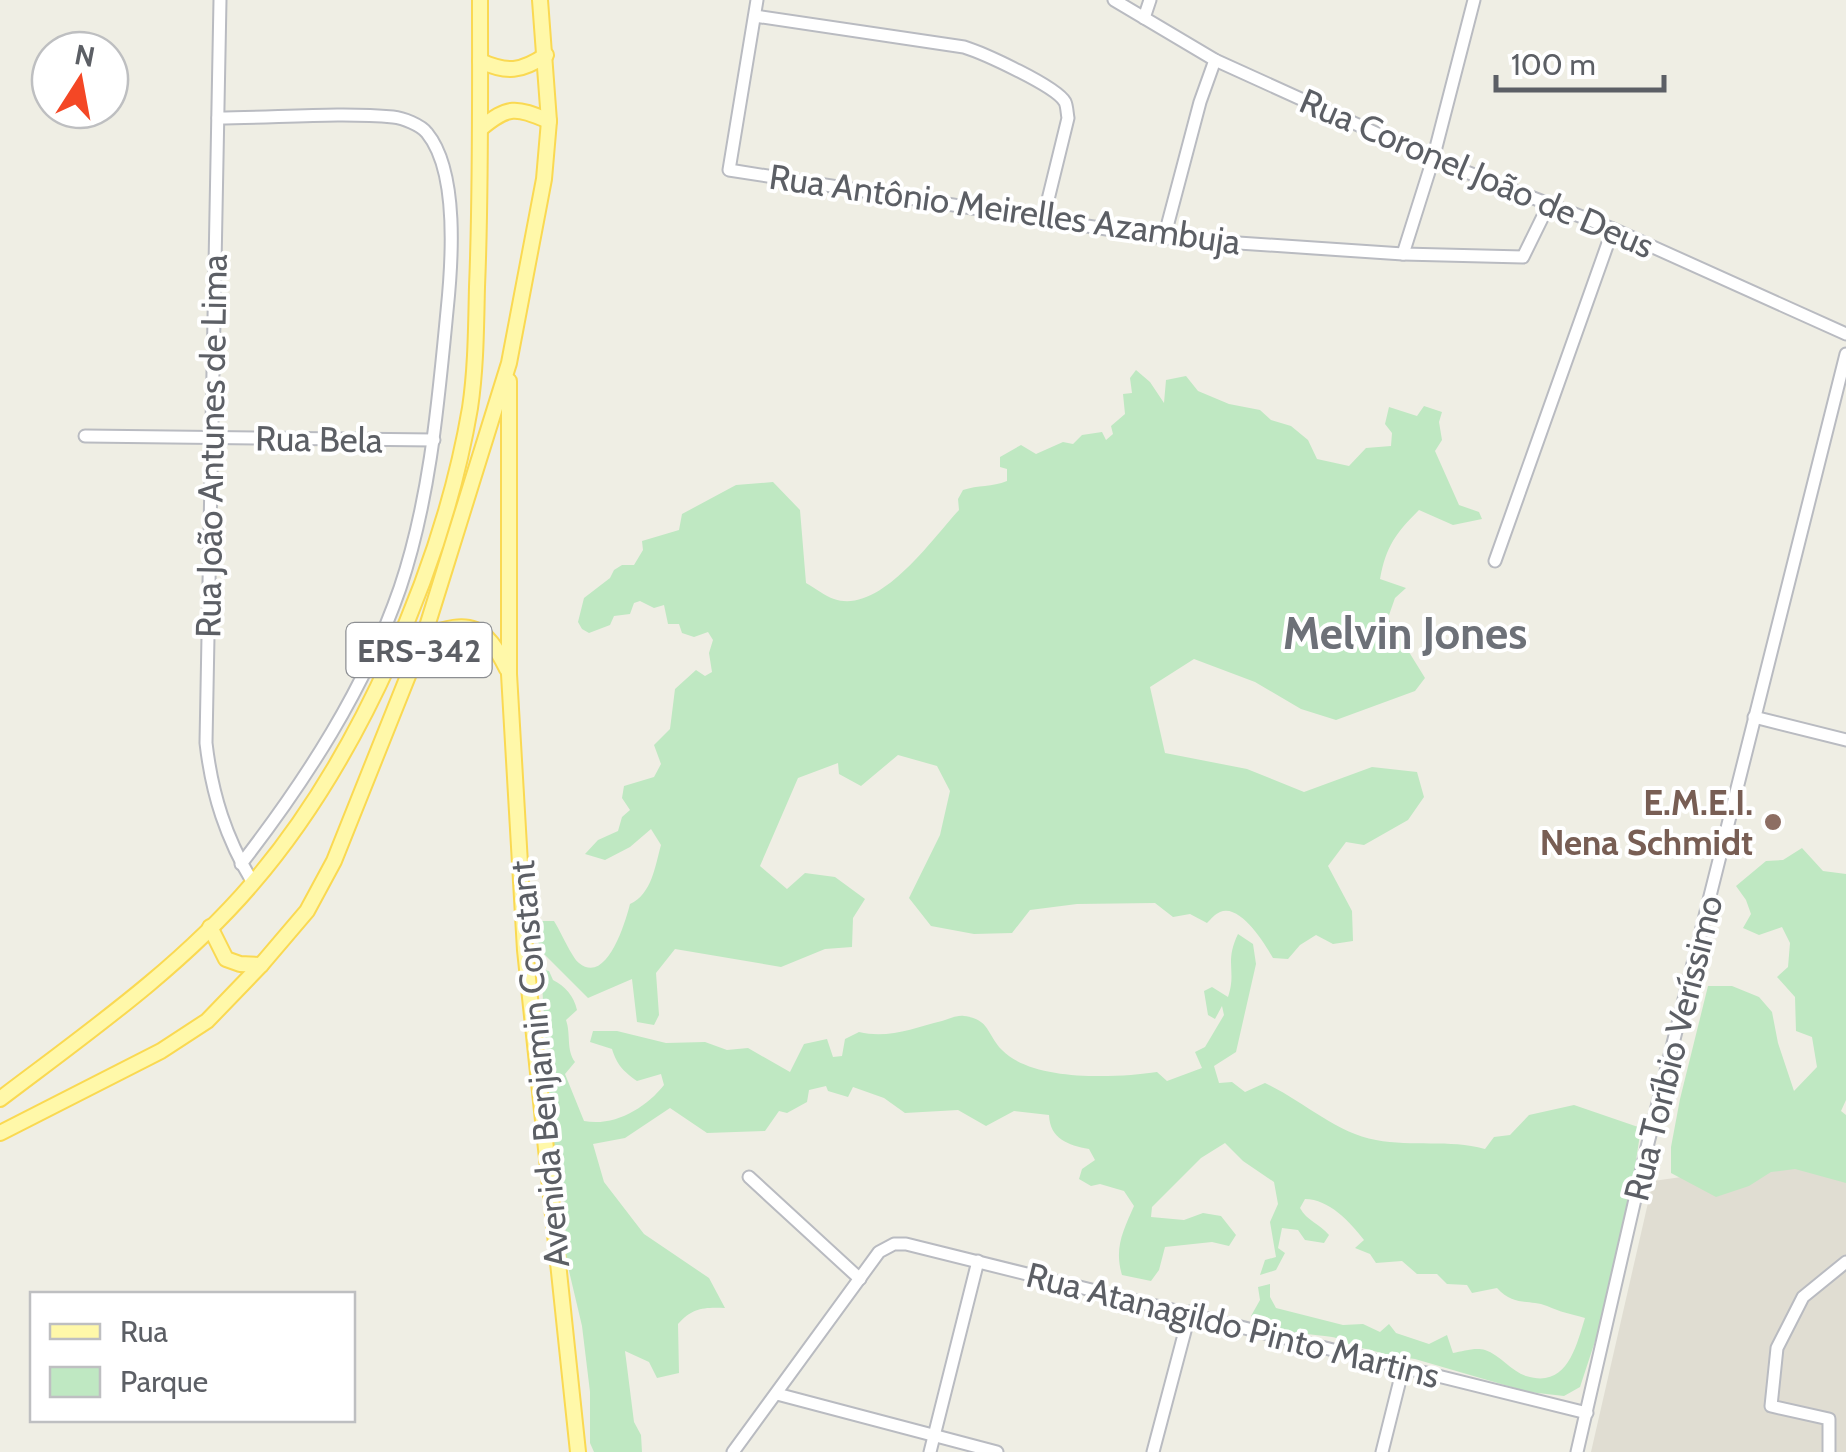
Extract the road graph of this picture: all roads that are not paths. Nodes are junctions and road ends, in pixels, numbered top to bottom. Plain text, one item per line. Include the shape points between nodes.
1 (220, 0) edge
2 (480, 0) edge
3 (540, 0) edge
4 (757, 0) edge
5 (1114, 0) edge
6 (1150, 0) edge
7 (1474, 0) edge
8 (755, 16) junction
9 (1144, 18) junction
10 (546, 56) junction
11 (1215, 60) junction
12 (480, 61) junction
13 (218, 118) junction
14 (548, 122) junction
15 (480, 128) junction
16 (1433, 159) junction
17 (1549, 204) junction
18 (1043, 220) junction
19 (1613, 229) junction
20 (1164, 238) junction
21 (1402, 254) junction
22 (1846, 334) edge
23 (1846, 354) edge
24 (509, 364) junction
25 (85, 436) dead end
26 (210, 438) junction
27 (434, 440) junction
28 (1495, 561) dead end
29 (424, 636) junction
30 (509, 674) junction
31 (1754, 716) junction
32 (1846, 740) edge
33 (242, 864) junction
34 (253, 884) junction
35 (210, 927) junction
36 (262, 965) junction
37 (0, 1100) edge
38 (0, 1133) edge
39 (749, 1177) dead end
40 (978, 1261) junction
41 (1846, 1262) edge
42 (860, 1278) junction
43 (1190, 1312) junction
44 (1403, 1368) junction
45 (777, 1394) junction
46 (1587, 1412) junction
47 (934, 1435) junction
48 (578, 1452) edge
49 (733, 1452) edge
50 (930, 1452) edge
51 (997, 1452) edge
52 (1153, 1452) edge
53 (1382, 1452) edge
54 (1577, 1452) edge
55 (1829, 1452) edge

1 - 13 street, Rua João Antunes de Lima
2 - 12 main road, ERS-342
3 - 10 main road, ERS-342
4 - 8 street
5 - 9 street, Rua Coronel João de Deus
6 - 9 street
7 - 16 street
8 - 18 street via 964,47 1056,93 1068,118
8 - 18 street, Rua Antônio Meirelles Azambuja via 729,170
9 - 11 street, Rua Coronel João de Deus
10 - 12 main road via 525,70 502,71
10 - 14 main road, ERS-342
11 - 16 street, Rua Coronel João de Deus
11 - 20 street
12 - 15 main road, ERS-342
13 - 26 street, Rua João Antunes de Lima
13 - 27 street via 397,117 426,130 440,156 451,249
14 - 15 main road via 518,109 502,111
14 - 24 main road, ERS-342 via 544,179
15 - 34 main road, ERS-342 via 470,406 452,490 369,707
16 - 17 street, Rua Coronel João de Deus
16 - 21 street
17 - 19 street, Rua Coronel João de Deus
17 - 21 street, Rua Antônio Meirelles Azambuja via 1523,257
18 - 20 street, Rua Antônio Meirelles Azambuja
19 - 22 street, Rua Coronel João de Deus
19 - 28 street
20 - 21 street, Rua Antônio Meirelles Azambuja
23 - 31 street, Rua Toríbio Veríssimo
24 - 29 main road, ERS-342
24 - 30 main road, Avenida Benjamin Constant
25 - 26 street, Rua Bela
26 - 27 street, Rua Bela
26 - 33 street, Rua João Antunes de Lima via 206,743 223,828
27 - 33 street via 400,587 369,663 326,742
29 - 30 main road via 452,626 475,630 493,641
29 - 36 main road, ERS-342 via 334,861 307,911
30 - 48 main road, Avenida Benjamin Constant via 525,950
31 - 32 street
31 - 46 street, Rua Toríbio Veríssimo
33 - 34 street, Rua João Antunes de Lima
34 - 35 main road, ERS-342
35 - 36 main road via 226,958
35 - 37 main road, ERS-342
36 - 38 main road, ERS-342 via 206,1020 161,1051
39 - 42 street
40 - 42 street, Rua Atanagildo Pinto Martins via 894,1244
40 - 43 street, Rua Atanagildo Pinto Martins
40 - 47 street
41 - 55 street via 1794,1314 1777,1348 1771,1406 1829,1419
42 - 45 street
43 - 44 street, Rua Atanagildo Pinto Martins
43 - 52 street
44 - 46 street, Rua Atanagildo Pinto Martins
44 - 53 street
45 - 47 street
45 - 49 street
46 - 54 street, Rua Toríbio Veríssimo
47 - 50 street
47 - 51 street

